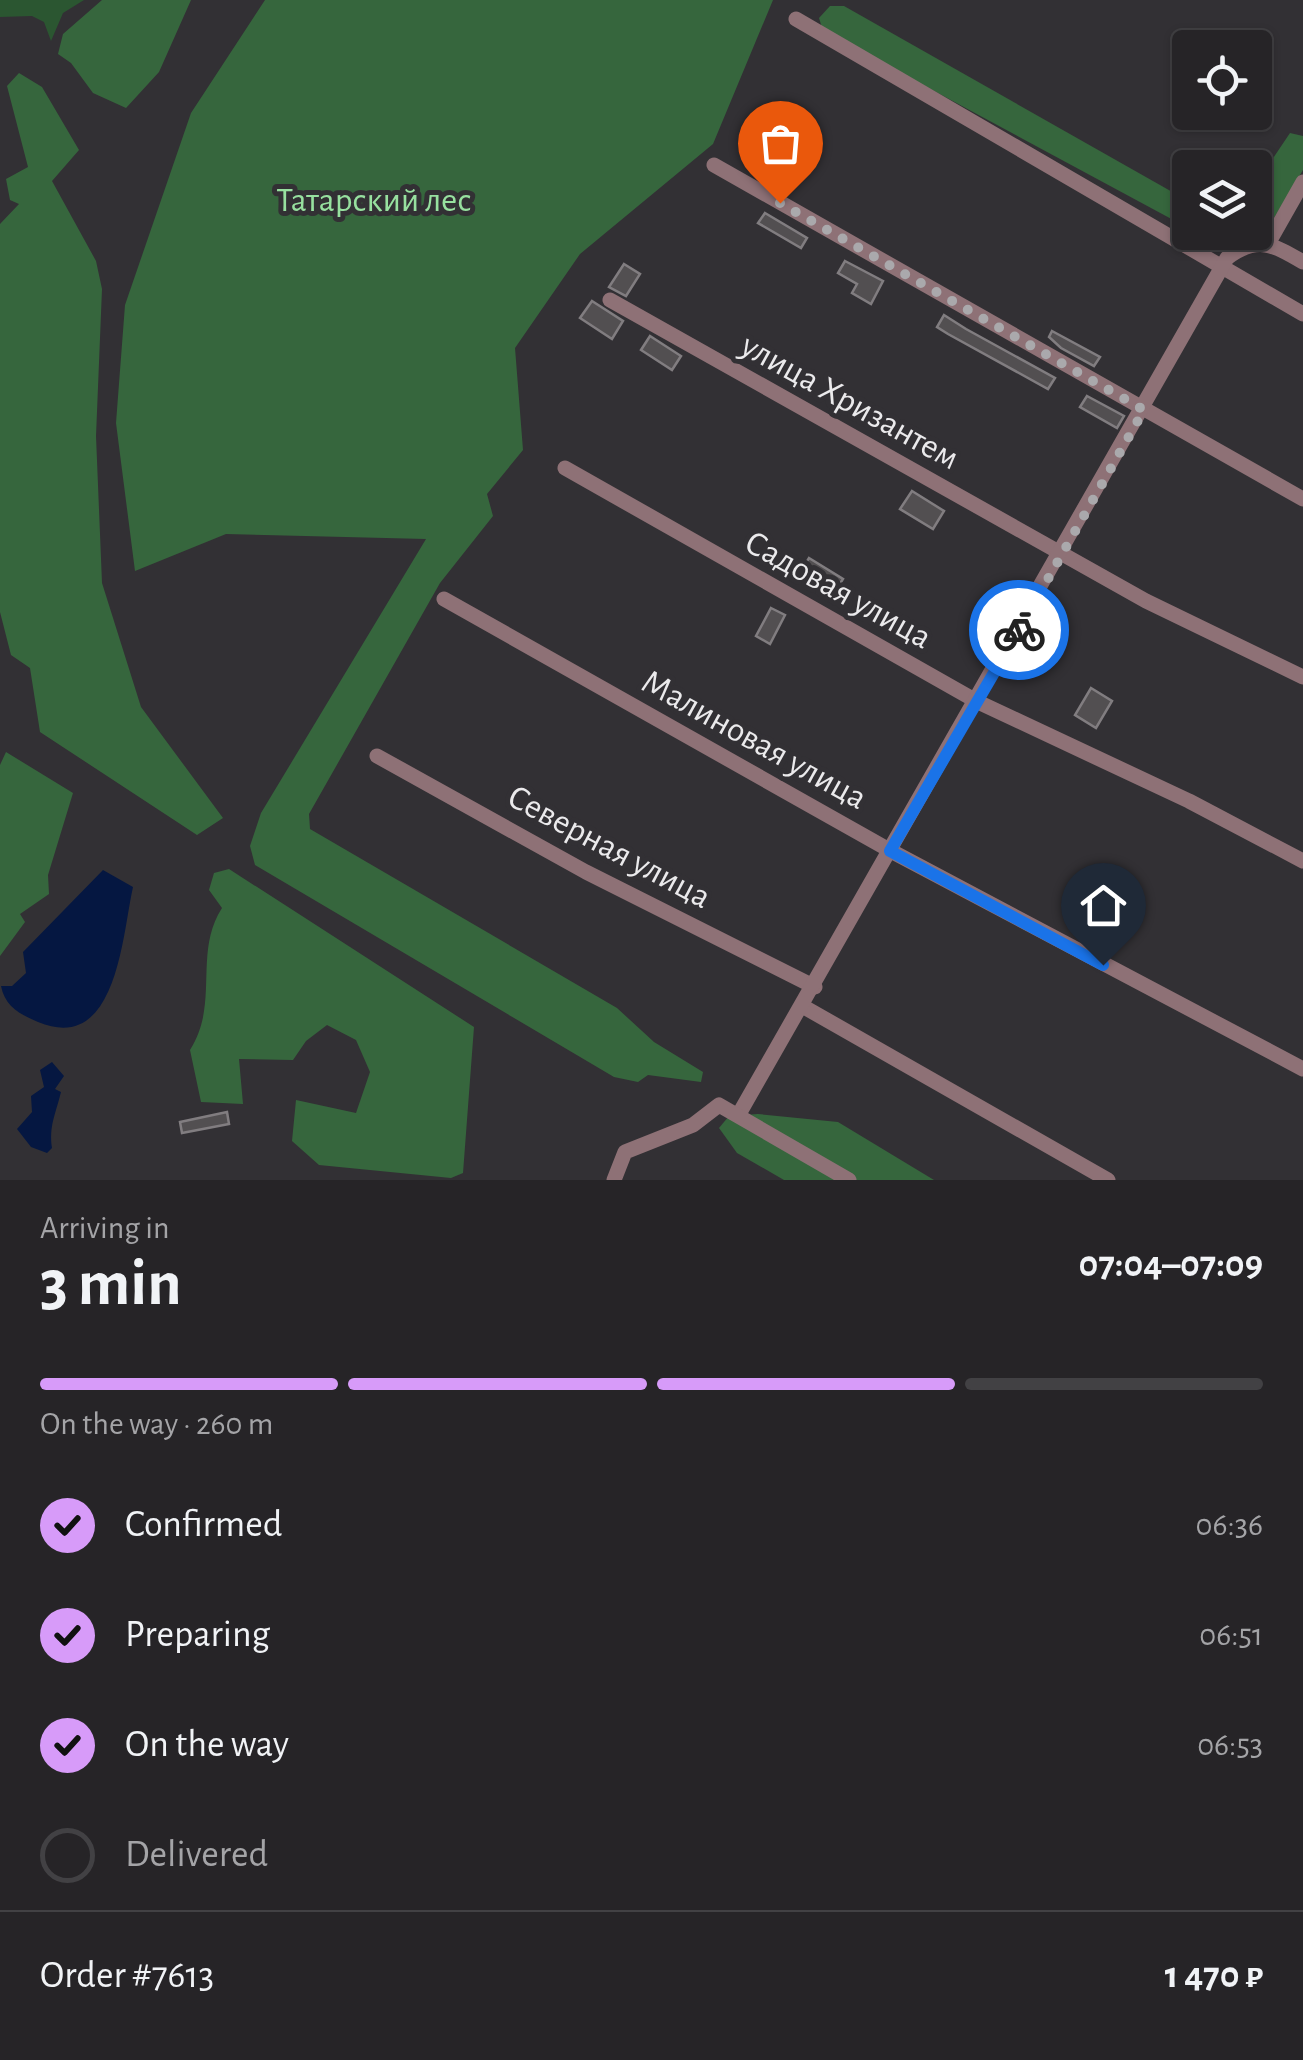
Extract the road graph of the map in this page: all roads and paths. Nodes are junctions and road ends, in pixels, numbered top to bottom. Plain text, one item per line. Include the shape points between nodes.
1 (796, 19) dead end
2 (714, 165) dead end
3 (1303, 182) edge
4 (1272, 237) edge
5 (1272, 244) edge
6 (1238, 250) edge
7 (1303, 262) edge
8 (1221, 268) junction
9 (610, 300) dead end
10 (1303, 314) edge
11 (1144, 410) junction
12 (565, 468) dead end
13 (1303, 498) edge
14 (1063, 553) junction
15 (444, 599) dead end
16 (1303, 677) edge
17 (978, 702) junction
18 (377, 756) dead end
19 (890, 851) junction
20 (1303, 861) edge
21 (815, 988) junction
22 (804, 1008) junction
23 (1303, 1069) edge
24 (739, 1114) junction
25 (614, 1180) edge
26 (849, 1180) edge
27 (1108, 1180) edge

1 - 8 street
2 - 11 street
3 - 4 street
5 - 7 street
6 - 8 street
8 - 10 street
8 - 11 street
9 - 14 street, улица Хризантем
11 - 13 street
11 - 14 street
12 - 17 street, Садовая улица
14 - 16 street, улица Хризантем via 1146,602
14 - 17 street
15 - 19 street, Малиновая улица
17 - 19 street
17 - 20 street, Садовая улица
18 - 21 street, Северная улица
19 - 21 street
19 - 23 street, Малиновая улица
21 - 22 street
22 - 24 street
22 - 27 street
24 - 25 street via 719,1106 693,1125 625,1152
24 - 26 street

